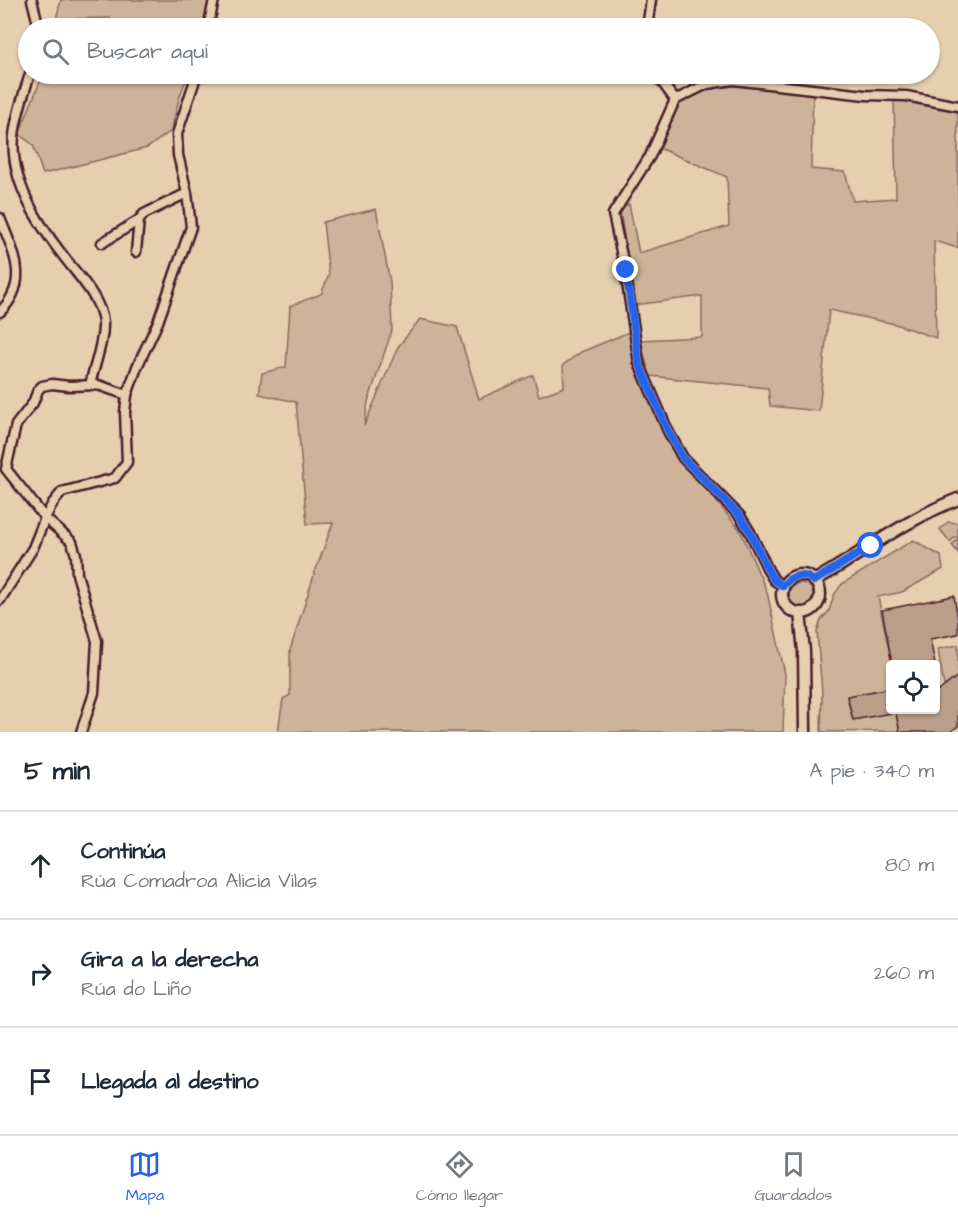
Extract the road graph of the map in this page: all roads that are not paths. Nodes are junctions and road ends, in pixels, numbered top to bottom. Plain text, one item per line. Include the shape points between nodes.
1 (32, 0) edge
2 (214, 0) edge
3 (651, 0) edge
4 (36, 18) edge
5 (210, 18) edge
6 (648, 18) edge
7 (27, 84) edge
8 (194, 84) edge
9 (664, 84) edge
10 (707, 84) edge
11 (768, 84) edge
12 (675, 99) junction
13 (958, 106) edge
14 (187, 193) junction
15 (0, 218) edge
16 (138, 220) junction
17 (102, 243) dead end
18 (136, 252) dead end
19 (0, 312) edge
20 (90, 385) junction
21 (127, 395) junction
22 (958, 499) edge
23 (45, 518) junction
24 (814, 581) junction
25 (783, 586) junction
26 (0, 600) edge
27 (800, 613) junction
28 (81, 732) edge
29 (805, 732) edge

1 - 4 street
2 - 5 street
3 - 6 street
7 - 20 street via 14,134 16,172 46,236 84,282 99,308 103,332
8 - 14 street via 177,135
9 - 12 street
10 - 12 street
11 - 13 street via 906,96
12 - 25 street via 650,156 613,214 626,270 639,363 683,458 740,516 769,572
14 - 16 street
14 - 21 street via 191,227
15 - 19 street via 16,258 17,280 11,301
16 - 17 street
16 - 18 street
20 - 21 street
20 - 23 street via 42,386 16,425 6,469
21 - 23 street via 124,468 115,478 62,492
22 - 24 street via 912,520
23 - 26 street via 33,548
23 - 28 street via 72,542 97,641 94,693
24 - 25 street via 797,576
24 - 27 street via 820,591 818,602
25 - 27 street via 786,606
27 - 29 street

